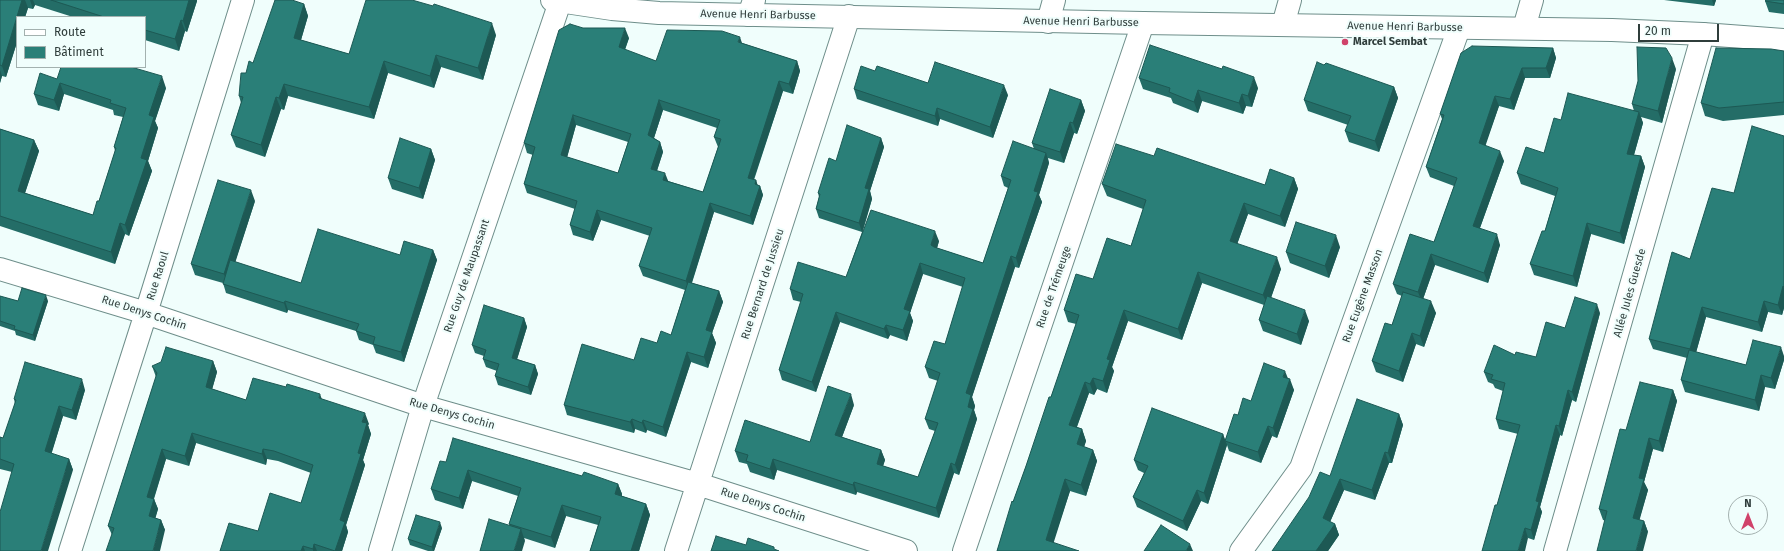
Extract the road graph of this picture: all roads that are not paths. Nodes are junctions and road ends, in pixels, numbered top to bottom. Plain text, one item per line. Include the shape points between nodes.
1 (243, 0) edge
2 (1054, 0) edge
3 (1290, 0) edge
4 (1532, 0) edge
5 (556, 1) edge
6 (751, 7) edge
7 (849, 16) junction
8 (1048, 22) junction
9 (1143, 23) junction
10 (1283, 25) junction
11 (1459, 28) junction
12 (1524, 28) junction
13 (1704, 34) junction
14 (1784, 40) edge
15 (0, 269) edge
16 (146, 313) junction
17 (423, 406) junction
18 (698, 484) junction
19 (70, 551) edge
20 (380, 551) edge
21 (676, 551) edge
22 (906, 551) edge
23 (964, 551) edge
24 (1241, 551) edge
25 (1556, 551) edge

1 - 16 street, Rue Raoul
2 - 8 street
3 - 10 street
4 - 12 street
5 - 6 street, Avenue Henri Barbusse via 659,13
5 - 17 street, Rue Guy de Maupassant
6 - 7 street, Avenue Henri Barbusse
7 - 8 street, Avenue Henri Barbusse
7 - 18 street, Rue Bernard de Jussieu
8 - 9 street, Avenue Henri Barbusse
9 - 10 street, Avenue Henri Barbusse
9 - 23 street, Rue de Trémeuge
10 - 11 street, Avenue Henri Barbusse
11 - 12 street, Avenue Henri Barbusse
11 - 24 street, Rue Eugène Masson via 1301,468
12 - 13 street, Avenue Henri Barbusse
13 - 14 street, Avenue Henri Barbusse
13 - 25 street, Allée Jules Guesde
15 - 16 street, Rue Denys Cochin
16 - 17 street, Rue Denys Cochin
16 - 19 street, Rue Raoul
17 - 18 street, Rue Denys Cochin
17 - 20 street, Rue Guy de Maupassant
18 - 21 street, Rue Bernard de Jussieu
18 - 22 street, Rue Denys Cochin

